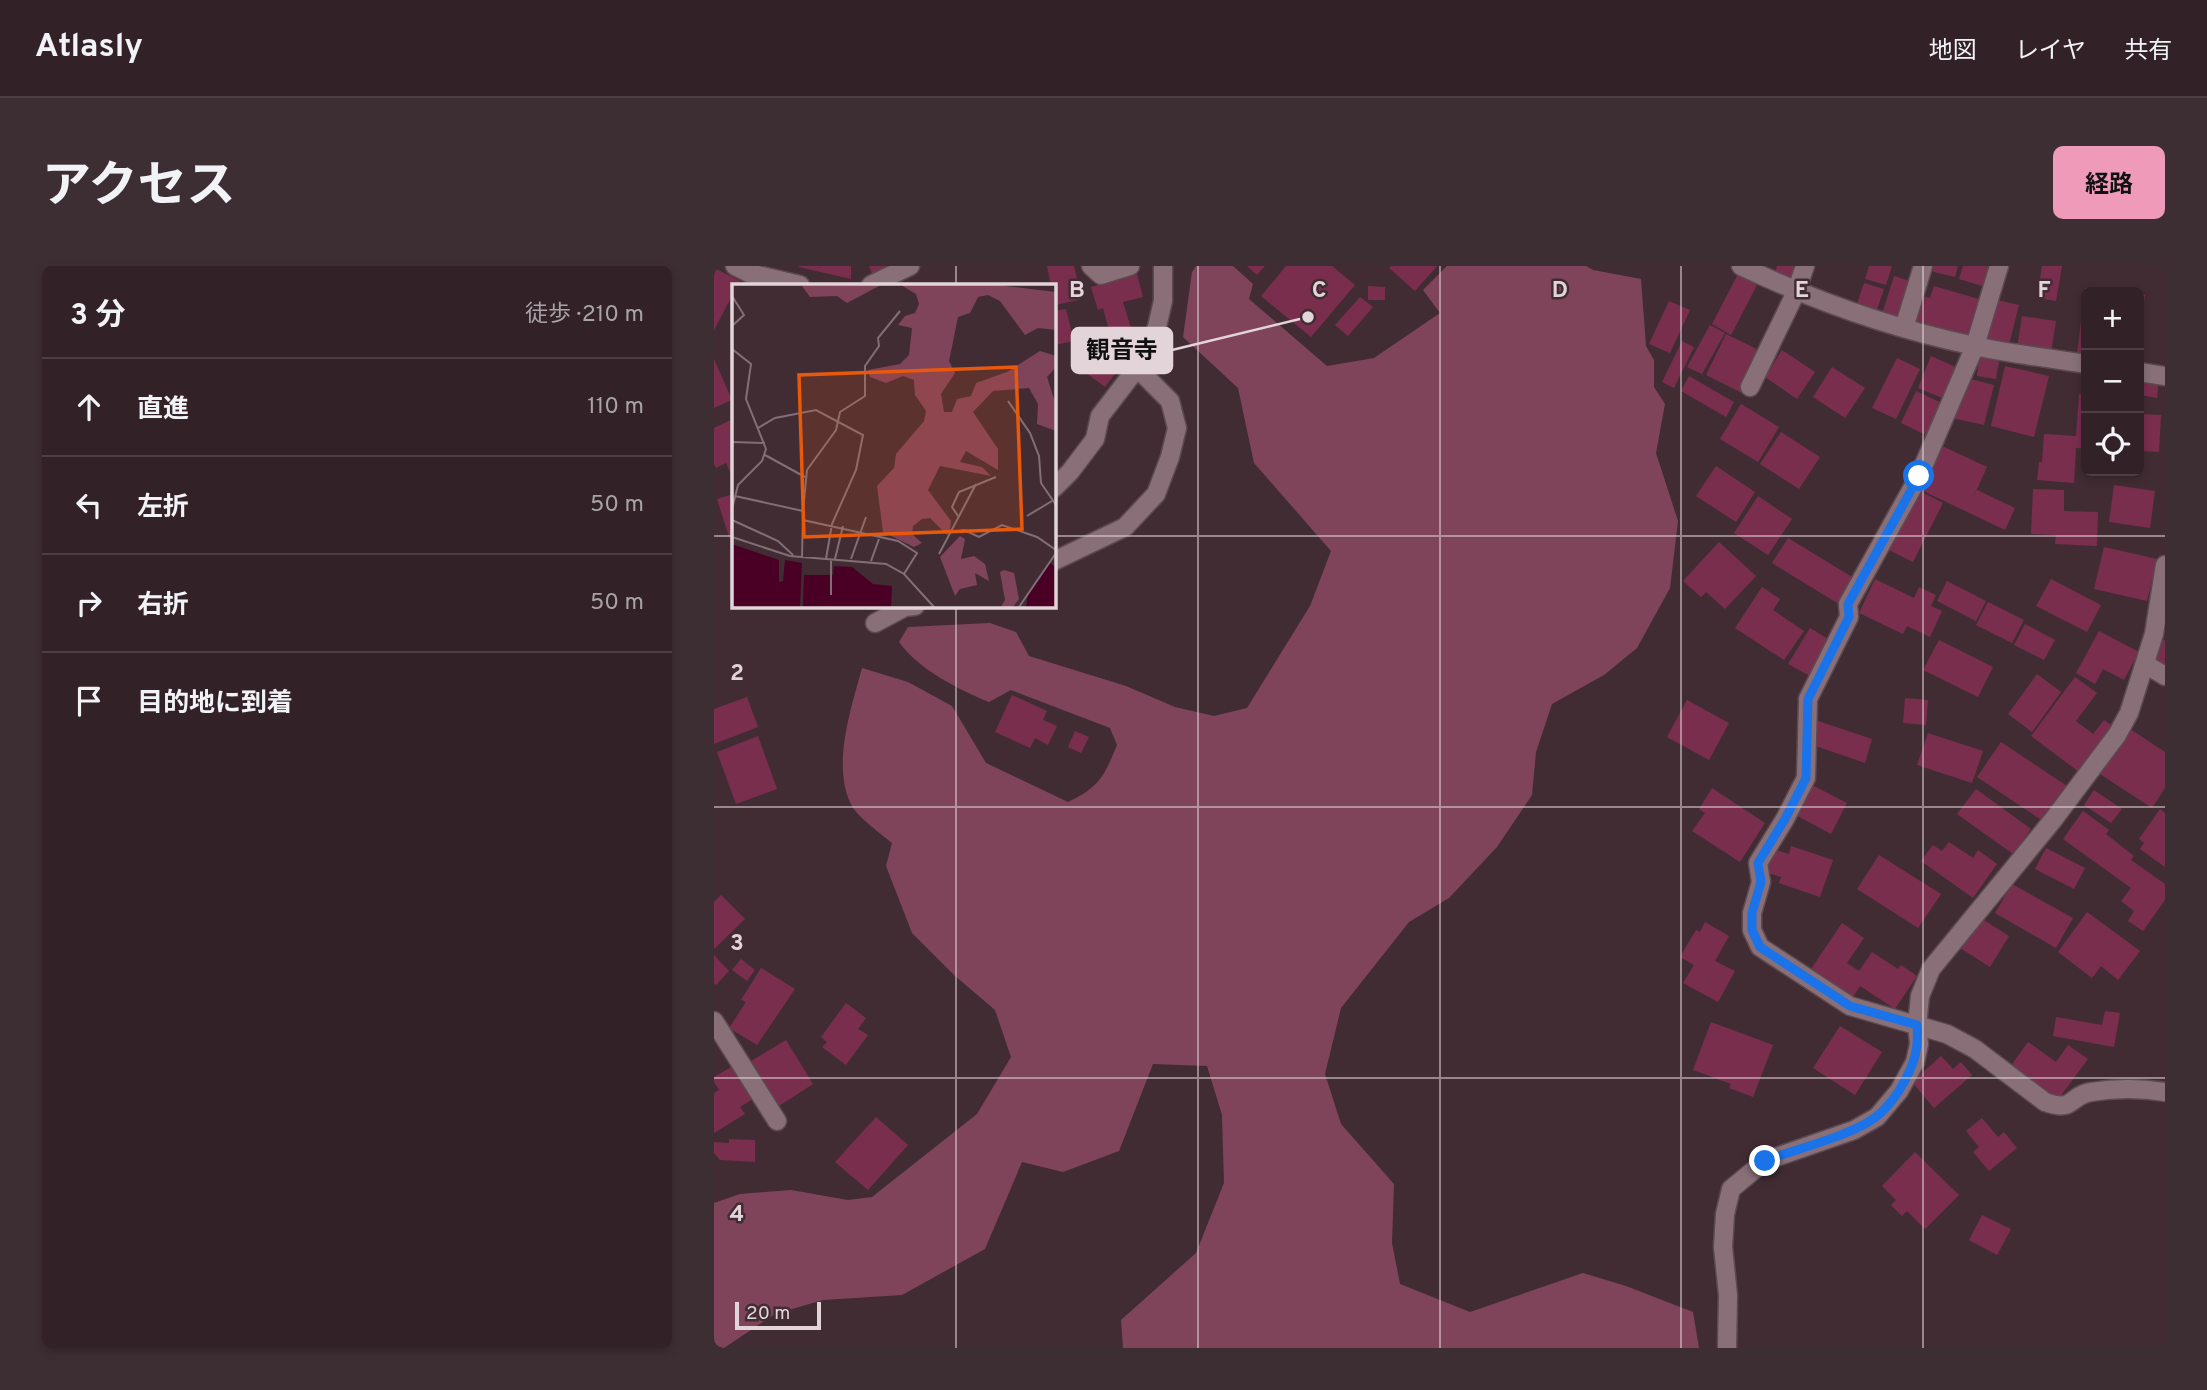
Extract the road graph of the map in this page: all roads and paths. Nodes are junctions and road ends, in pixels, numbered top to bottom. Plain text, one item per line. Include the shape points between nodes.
1 (735, 266) edge
2 (911, 266) edge
3 (1091, 266) edge
4 (1130, 266) edge
5 (1163, 266) edge
6 (1741, 266) edge
7 (1805, 266) edge
8 (1923, 266) edge
9 (1999, 266) edge
10 (796, 284) edge
11 (873, 284) edge
12 (1796, 292) junction
13 (1904, 328) junction
14 (1975, 346) junction
15 (2081, 363) edge
16 (1137, 368) junction
17 (2144, 373) edge
18 (2165, 376) edge
19 (1750, 387) dead end
20 (1055, 487) edge
21 (1055, 561) edge
22 (2165, 565) edge
23 (905, 607) edge
24 (875, 623) dead end
25 (2145, 664) junction
26 (2165, 676) edge
27 (714, 1021) edge
28 (1917, 1025) junction
29 (2165, 1091) edge
30 (777, 1121) dead end
31 (1727, 1348) edge

1 - 10 street
2 - 11 street
3 - 4 street via 1101,275
5 - 16 street via 1163,301 1156,331
6 - 12 street
7 - 12 street
8 - 13 street
9 - 14 street
12 - 13 street
12 - 19 street
13 - 14 street
14 - 15 street
14 - 28 street via 1919,476 1848,604 1849,617 1808,699 1806,778 1758,863 1761,882 1752,913 1752,930 1760,947 1850,1006
16 - 20 street via 1100,416 1095,439
16 - 21 street via 1170,401 1177,428 1156,494 1125,527
17 - 18 street
22 - 25 street
23 - 24 street
25 - 26 street
25 - 28 street via 2117,735 1931,969 1920,996
27 - 30 street
28 - 29 street via 1975,1049 2058,1107 2086,1092
28 - 31 street via 1915,1062 1877,1116 1854,1130 1765,1161 1731,1189 1724,1214 1723,1247

